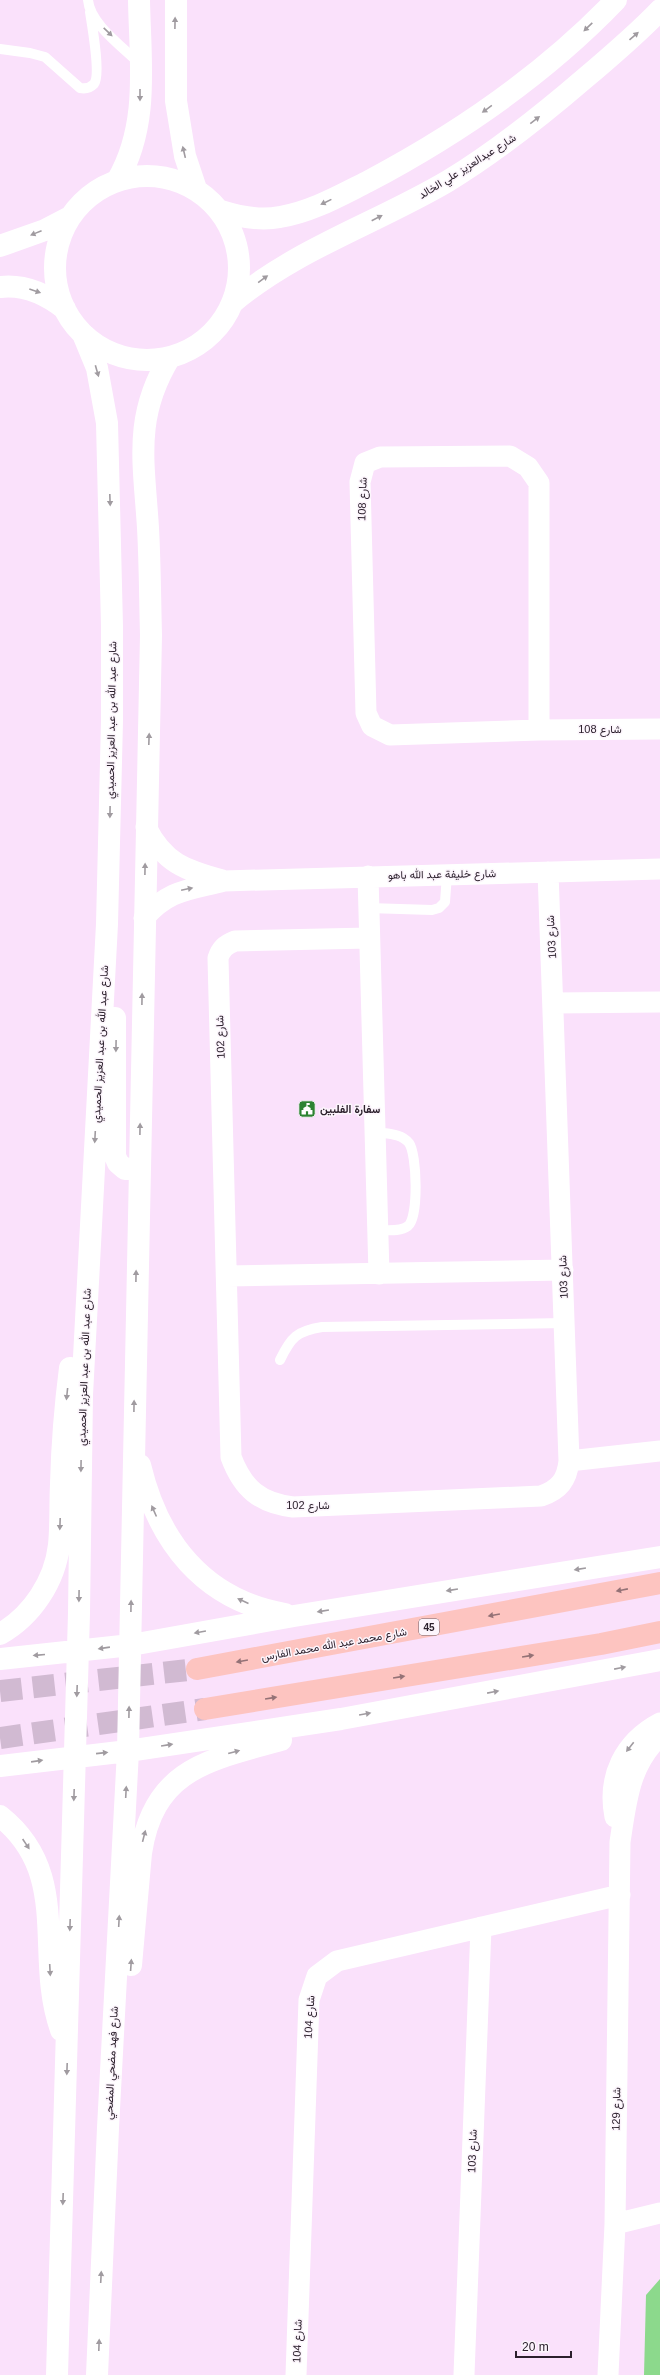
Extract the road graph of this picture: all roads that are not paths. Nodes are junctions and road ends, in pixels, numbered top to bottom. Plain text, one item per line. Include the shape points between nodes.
1 (88, 0) edge
2 (139, 0) edge
3 (176, 0) edge
4 (616, 0) edge
5 (660, 10) edge
6 (90, 12) junction
7 (0, 49) edge
8 (140, 64) junction
9 (117, 180) junction
10 (196, 189) junction
11 (221, 211) junction
12 (70, 217) junction
13 (0, 246) edge
14 (0, 287) edge
15 (232, 303) junction
16 (65, 309) junction
17 (83, 334) junction
18 (170, 357) junction
19 (660, 729) edge
20 (539, 730) junction
21 (146, 827) junction
22 (660, 869) edge
23 (548, 872) junction
24 (447, 874) junction
25 (368, 876) junction
26 (224, 881) junction
27 (368, 908) junction
28 (144, 918) junction
29 (107, 924) junction
30 (369, 938) junction
31 (554, 1002) junction
32 (660, 1002) edge
33 (375, 1132) junction
34 (139, 1168) junction
35 (378, 1230) junction
36 (563, 1270) junction
37 (379, 1274) junction
38 (228, 1276) junction
39 (87, 1287) junction
40 (565, 1323) junction
41 (280, 1360) dead end
42 (133, 1434) junction
43 (660, 1451) edge
44 (569, 1461) junction
45 (660, 1557) edge
46 (660, 1583) edge
47 (294, 1616) junction
48 (660, 1632) edge
49 (0, 1634) edge
50 (131, 1645) junction
51 (78, 1652) junction
52 (0, 1659) edge
53 (660, 1660) edge
54 (197, 1669) tunnel mouth
55 (205, 1709) tunnel mouth
56 (341, 1719) junction
57 (660, 1723) edge
58 (660, 1736) edge
59 (128, 1751) junction
60 (75, 1756) junction
61 (0, 1766) edge
62 (0, 1816) edge
63 (620, 1842) junction
64 (620, 1895) junction
65 (481, 1927) junction
66 (67, 2047) junction
67 (108, 2128) junction
68 (660, 2213) edge
69 (615, 2224) junction
70 (57, 2375) edge
71 (97, 2375) edge
72 (296, 2375) edge
73 (464, 2375) edge
74 (608, 2375) edge

1 - 6 lane
2 - 8 street
10 -> 3 street via 185,156 176,101
4 -> 11 street via 581,34 514,89 468,122 394,168 298,214 259,219
15 -> 5 street, شارع عبدالعزيز علي الخالد via 269,274 293,260 410,201 484,157 539,118
6 - 7 lane via 97,73 90,87 85,89 75,85 49,60 40,55
6 -> 8 lane
8 -> 9 street via 140,118 126,167
9 - 10 street via 152,175 175,179
9 - 12 street via 106,184 86,198
10 - 11 street
11 - 15 street via 232,232 238,256 239,280
12 -> 13 street
12 - 16 street via 60,239 55,262 57,287
14 -> 16 street via 31,290 55,301
15 - 18 street via 220,324 203,342 182,354
16 - 17 street
17 - 18 street via 100,347 120,356 140,360
17 -> 29 street, شارع عبد الله بن عبد العزيز الحميدي via 102,386 107,430 112,626
21 -> 18 street via 151,635 150,558 142,444 152,389
19 - 20 street, شارع 108
20 - 20 street, شارع 108 via 538,483 528,467 510,456 380,457 365,463 360,482 366,713 372,726 390,735
21 - 26 street, شارع خليفة عبد الله باهو via 161,851 179,866
28 -> 21 street
22 - 23 street, شارع خليفة عبد الله باهو
23 - 24 street, شارع خليفة عبد الله باهو
23 - 31 street, شارع 103
24 - 25 street, شارع خليفة عبد الله باهو
24 - 27 lane via 445,902 439,908
25 - 26 street, شارع خليفة عبد الله باهو
25 - 27 street
28 -> 26 street, شارع خليفة عبد الله باهو via 173,893
27 - 30 street
34 -> 28 street
29 -> 34 street via 115,1005 115,1156 118,1164 125,1169
29 -> 39 street, شارع عبد الله بن عبد العزيز الحميدي
30 - 33 street
30 - 38 street, شارع 102 via 235,942 227,944 221,950 218,958
31 - 32 street
31 - 36 street, شارع 103
33 - 35 street
33 - 35 lane via 400,1136 410,1144 414,1157 415,1210 411,1222 401,1229
42 -> 34 street
35 - 37 street
36 - 37 street
36 - 40 street, شارع 103
37 - 38 street
38 - 44 street, شارع 102 via 232,1457 237,1474 261,1498 276,1505 293,1507 541,1496 554,1491 562,1483 568,1472
39 -> 49 street via 71,1364 61,1485 59,1546 45,1588 27,1613
39 -> 51 street, شارع عبد الله بن عبد العزيز الحميدي via 82,1395
40 - 41 lane via 322,1327 301,1332 292,1339
40 - 44 street, شارع 103
47 -> 42 street via 260,1608 235,1598 217,1587 186,1561 153,1509
50 -> 42 street
43 - 44 street
45 -> 47 street
46 -> 54 main road, شارع محمد عبد الله محمد الفارس / 45
47 -> 50 street
55 -> 48 main road
50 -> 51 street
59 -> 50 street
51 -> 52 street
51 -> 60 street, شارع عبد الله بن عبد العزيز الحميدي
56 -> 53 street
59 -> 56 street
67 -> 56 street via 122,2061 141,1853 145,1831 156,1805 177,1780 203,1764 231,1752 288,1738
57 -> 63 street, شارع 129 via 638,1737 617,1771 613,1796
58 - 63 street, شارع 129 via 644,1754 631,1781
60 -> 59 street
67 -> 59 street, شارع فهد مضحي المضحي
61 -> 60 street
60 -> 66 street
62 -> 66 street via 20,1835 44,1882 48,1901 51,1991
63 - 64 street, شارع 129
64 - 65 street, شارع 104
64 - 69 street, شارع 129
65 - 72 street, شارع 104 via 337,1960 323,1970 313,1984 309,2000
65 - 73 street, شارع 103
66 -> 70 street
71 -> 67 street, شارع فهد مضحي المضحي
68 - 69 street
69 - 74 street, شارع 129

